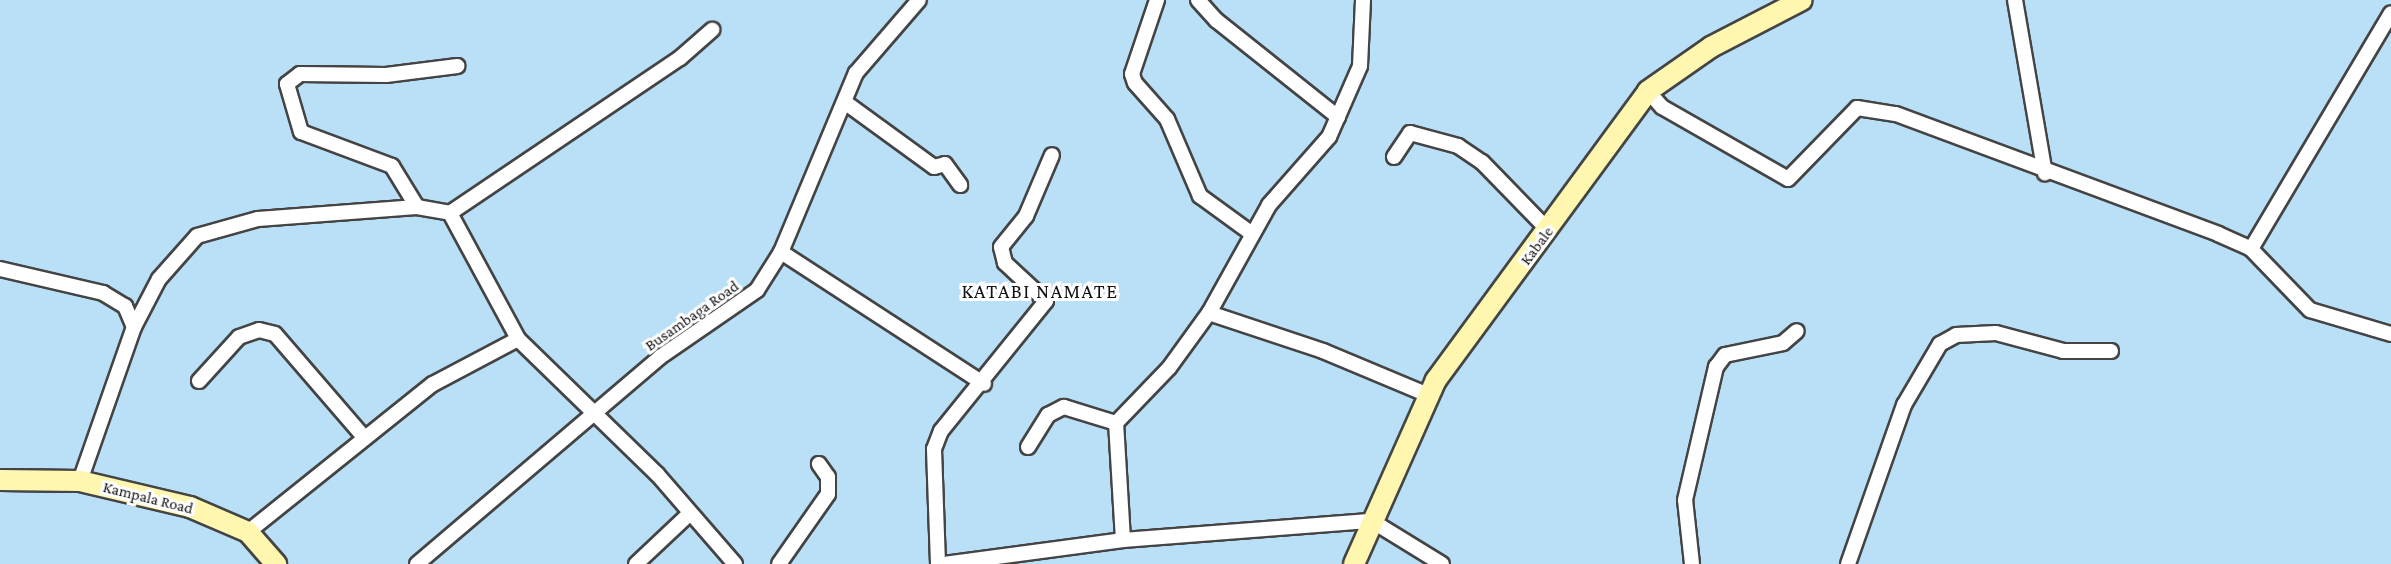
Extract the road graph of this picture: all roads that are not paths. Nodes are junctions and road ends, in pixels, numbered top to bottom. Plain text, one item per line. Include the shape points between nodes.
1 (919, 0) edge
2 (1157, 0) edge
3 (1198, 0) edge
4 (1363, 0) edge
5 (1802, 0) edge
6 (2015, 0) edge
7 (2391, 13) edge
8 (712, 30) dead end
9 (457, 66) dead end
10 (1648, 92) junction
11 (846, 103) junction
12 (1338, 117) junction
13 (1052, 156) dead end
14 (1394, 157) dead end
15 (2045, 173) junction
16 (960, 184) dead end
17 (417, 207) junction
18 (450, 213) junction
19 (1549, 231) junction
20 (1251, 233) junction
21 (2251, 249) junction
22 (781, 252) junction
23 (0, 269) edge
24 (1209, 313) junction
25 (134, 327) junction
26 (1797, 332) dead end
27 (2391, 334) edge
28 (518, 339) junction
29 (2111, 351) dead end
30 (200, 381) dead end
31 (984, 384) junction
32 (1428, 395) junction
33 (596, 411) junction
34 (1116, 423) junction
35 (364, 437) junction
36 (1029, 447) dead end
37 (819, 464) dead end
38 (0, 480) edge
39 (80, 482) junction
40 (688, 515) junction
41 (1372, 521) junction
42 (248, 532) junction
43 (1124, 540) junction
44 (276, 564) edge
45 (417, 564) edge
46 (636, 564) edge
47 (735, 564) edge
48 (779, 564) edge
49 (938, 564) edge
50 (944, 564) edge
51 (1354, 564) edge
52 (1442, 564) edge
53 (1692, 564) edge
54 (1848, 564) edge

1 - 11 street, Busambaga Road via 856,73
2 - 20 street via 1132,74 1135,83 1167,119 1200,196
3 - 12 street via 1216,20
4 - 12 street via 1360,66
5 - 10 street, Kabale via 1711,47
6 - 15 street
7 - 21 street
8 - 18 street via 653,77
9 - 17 street via 386,75 300,74 287,84 301,132 392,166
10 - 15 street via 1662,107 1788,179 1857,108 1896,114
10 - 19 street, Kabale
11 - 16 street via 897,144 934,166 945,164
11 - 22 street, Busambaga Road
12 - 20 street via 1315,159 1269,205
13 - 31 street via 1026,216 1001,248 1005,262 1046,301
14 - 19 street via 1410,133 1458,146 1482,162
15 - 21 street
17 - 18 street
17 - 25 street via 258,219 198,236 159,279
18 - 28 street
19 - 32 street, Kabale
20 - 24 street
21 - 27 street via 2310,309
22 - 31 street
22 - 33 street, Busambaga Road via 757,290 660,357
23 - 25 street via 103,292 125,306
24 - 32 street via 1323,351
24 - 34 street via 1169,368
25 - 39 street
26 - 53 street via 1783,343 1725,355 1716,368 1685,500
28 - 33 street
28 - 35 street via 433,384
29 - 54 street via 2063,351 1996,333 1956,335 1940,344 1904,405
30 - 35 street via 240,337 259,330 275,334
31 - 49 street via 941,430 934,449
32 - 41 street, Kabale
33 - 40 street via 657,474
33 - 45 street, Busambaga Road
34 - 36 street via 1064,407 1048,415
34 - 43 street
35 - 42 street
37 - 48 street via 828,477 828,494
38 - 39 street, Kampala Road
39 - 42 street, Kampala Road via 190,507
40 - 46 street
40 - 47 street
41 - 43 street
41 - 51 street, Kabale
41 - 52 street
42 - 44 street, Kampala Road
43 - 50 street

